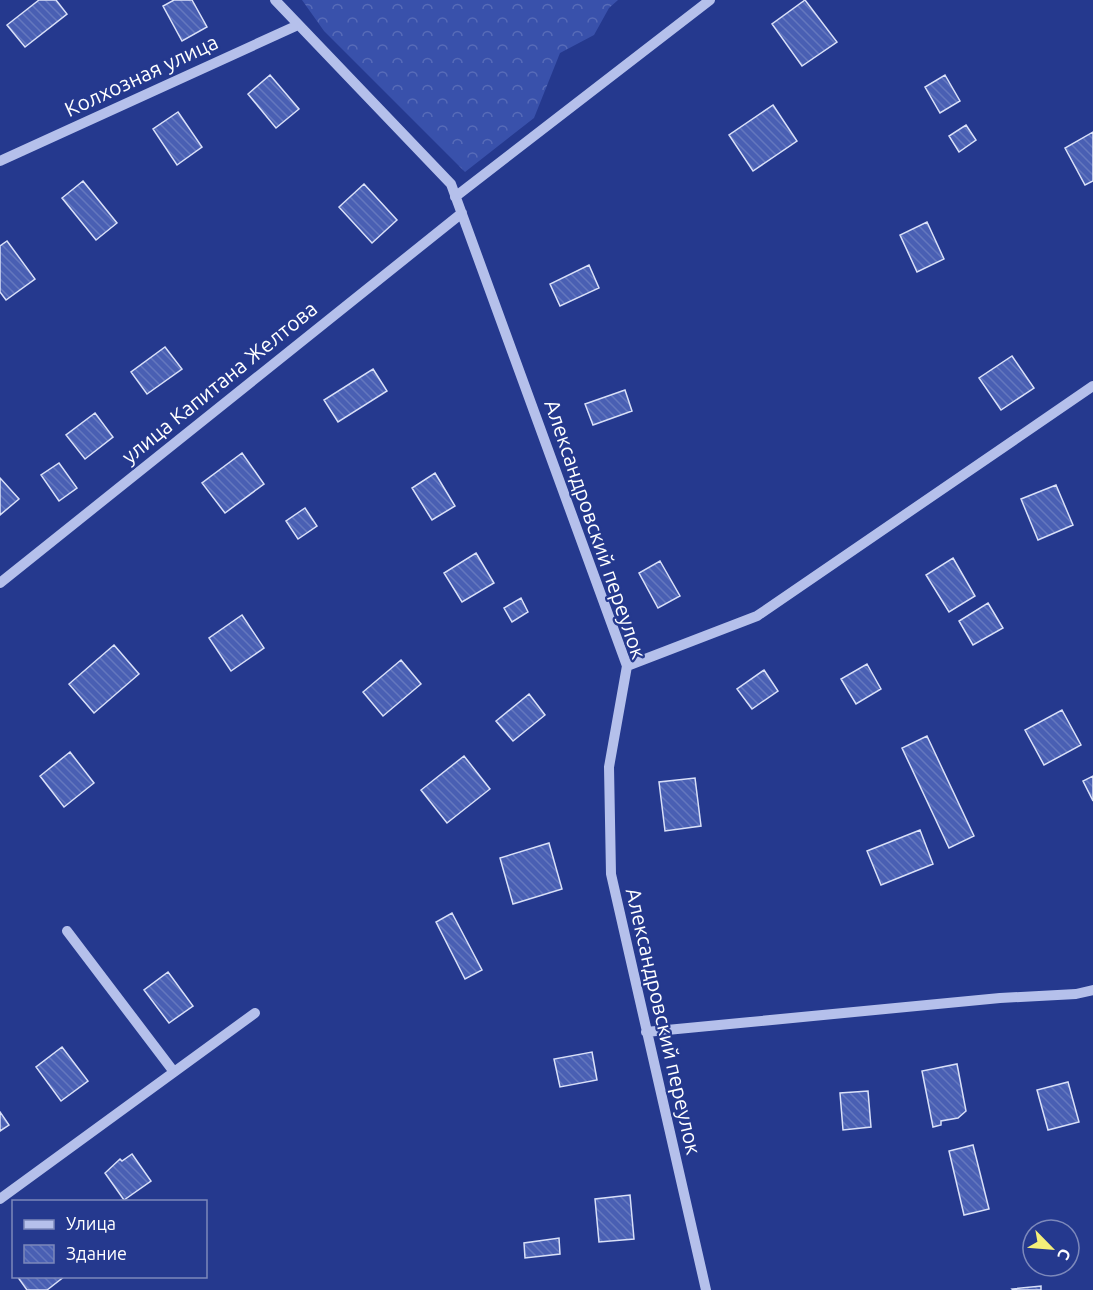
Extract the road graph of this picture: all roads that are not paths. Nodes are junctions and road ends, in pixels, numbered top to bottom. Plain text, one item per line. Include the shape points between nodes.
1 (275, 0) edge
2 (710, 0) edge
3 (298, 25) junction
4 (0, 161) edge
5 (455, 197) junction
6 (462, 213) junction
7 (1093, 386) edge
8 (0, 583) edge
9 (627, 666) junction
10 (67, 931) dead end
11 (1093, 990) edge
12 (255, 1013) dead end
13 (646, 1032) junction
14 (174, 1072) junction
15 (0, 1199) edge
16 (706, 1290) edge

1 - 3 street, Александровский переулок
2 - 5 street
3 - 4 street, Колхозная улица
3 - 5 street, Александровский переулок via 451,184
5 - 6 street, Александровский переулок
6 - 8 street, улица Капитана Желтова
6 - 9 street, Александровский переулок
7 - 9 street via 757,616
9 - 13 street, Александровский переулок via 609,766 611,873
10 - 14 street
11 - 13 street
12 - 14 street
13 - 16 street, Александровский переулок
14 - 15 street

